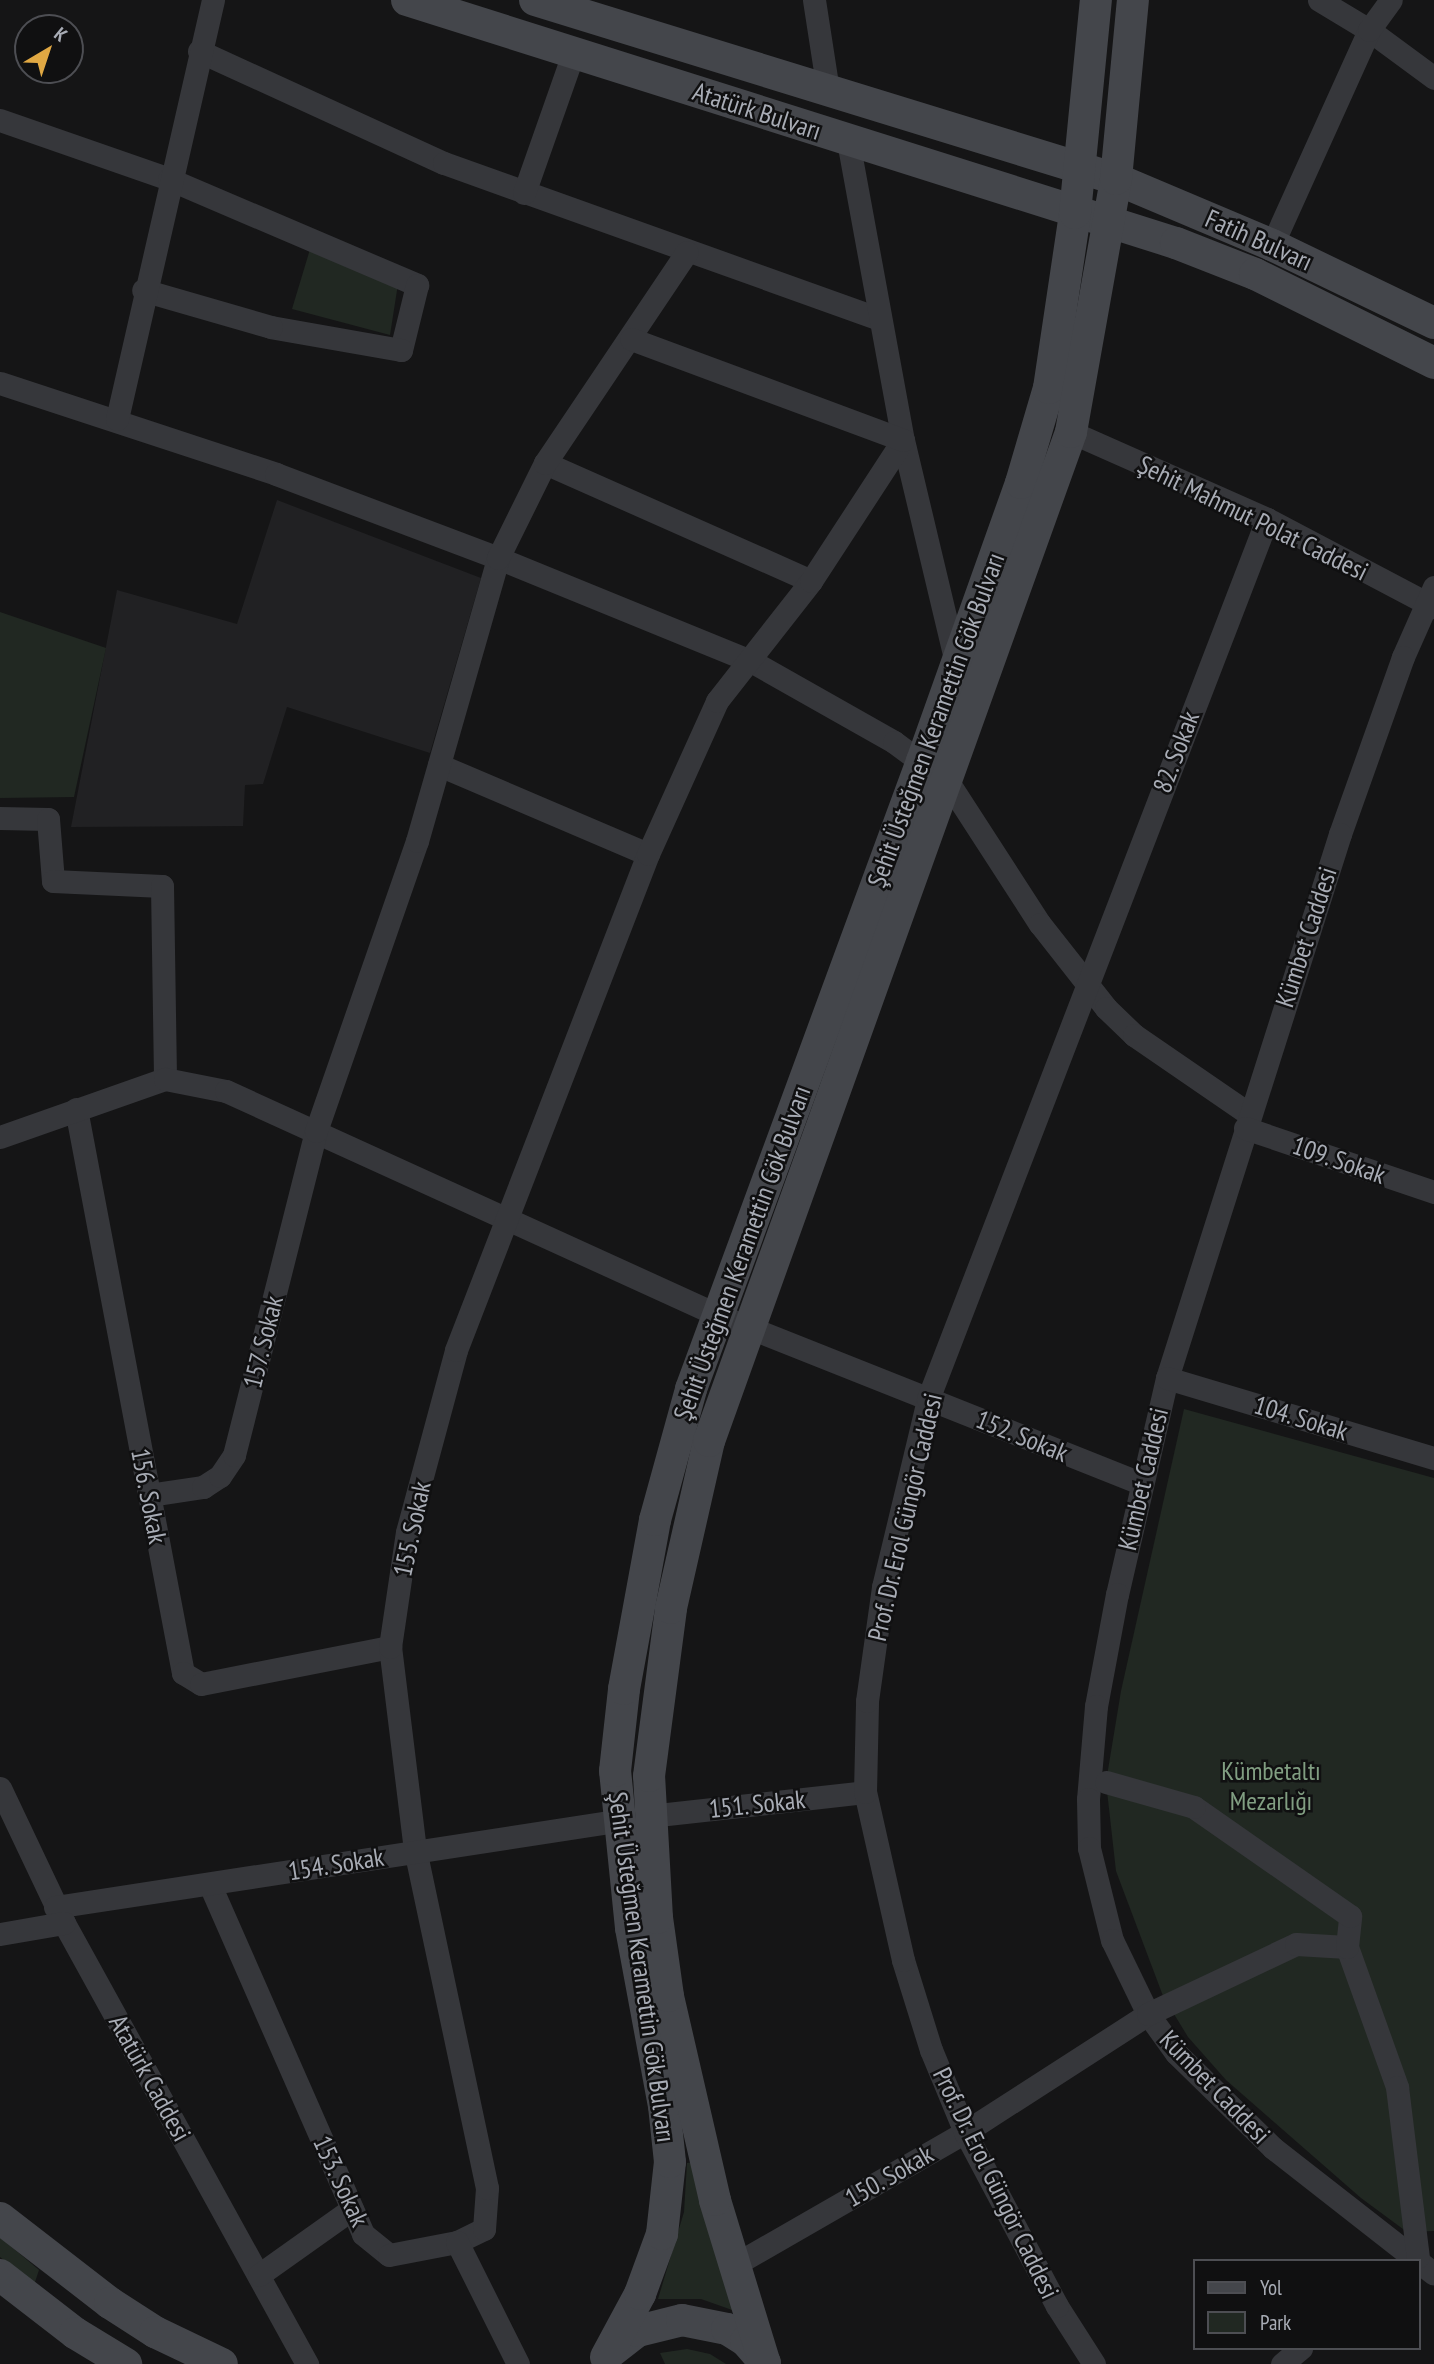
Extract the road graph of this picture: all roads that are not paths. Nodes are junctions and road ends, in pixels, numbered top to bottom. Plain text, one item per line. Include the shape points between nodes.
1 (213, 0) edge
2 (407, 0) edge
3 (814, 0) edge
4 (1096, 0) edge
5 (1132, 0) edge
6 (1319, 0) edge
7 (1391, 0) edge
8 (554, 3) edge
9 (1370, 30) junction
10 (199, 51) junction
11 (575, 51) junction
12 (1434, 78) edge
13 (828, 90) junction
14 (0, 120) edge
15 (848, 141) junction
16 (1080, 168) junction
17 (169, 179) junction
18 (1116, 179) junction
19 (524, 192) junction
20 (1075, 213) junction
21 (1108, 222) junction
22 (1272, 245) junction
23 (687, 252) junction
24 (143, 290) junction
25 (880, 319) junction
26 (1434, 323) edge
27 (631, 339) junction
28 (1434, 363) edge
29 (0, 383) edge
30 (117, 419) junction
31 (1071, 432) junction
32 (903, 440) junction
33 (545, 463) junction
34 (1267, 519) junction
35 (498, 558) junction
36 (811, 581) junction
37 (1431, 599) edge
38 (751, 661) junction
39 (956, 663) junction
40 (922, 761) junction
41 (439, 765) junction
42 (948, 782) junction
43 (0, 818) edge
44 (648, 854) junction
45 (1086, 985) junction
46 (166, 1079) junction
47 (76, 1109) junction
48 (1247, 1121) junction
49 (317, 1131) junction
50 (0, 1137) edge
51 (1434, 1192) edge
52 (508, 1220) junction
53 (718, 1315) junction
54 (748, 1327) junction
55 (1167, 1378) junction
56 (928, 1399) junction
57 (1434, 1458) edge
58 (1140, 1483) junction
59 (149, 1495) junction
60 (390, 1647) junction
61 (1106, 1782) dead end
62 (0, 1788) edge
63 (865, 1792) junction
64 (649, 1816) junction
65 (617, 1821) junction
66 (415, 1850) junction
67 (210, 1885) junction
68 (59, 1915) junction
69 (0, 1934) edge
70 (1347, 1947) junction
71 (1148, 2014) junction
72 (965, 2132) junction
73 (352, 2209) junction
74 (0, 2218) edge
75 (457, 2242) junction
76 (1425, 2260) edge
77 (734, 2265) junction
78 (0, 2275) edge
79 (259, 2275) junction
80 (1299, 2350) edge
81 (604, 2361) edge
82 (126, 2364) edge
83 (222, 2364) edge
84 (307, 2364) edge
85 (518, 2364) edge
86 (766, 2364) edge
87 (1094, 2364) edge
88 (1282, 2364) edge

1 - 10 street
2 - 11 main road, Atatürk Bulvarı
3 - 13 street
4 - 16 main road, Şehit Üsteğmen Keramettin Gök Bulvarı
5 - 18 main road, Şehit Üsteğmen Keramettin Gök Bulvarı
6 - 9 street
7 - 9 street
8 - 13 main road, Atatürk Bulvarı
9 - 12 street
9 - 22 street
10 - 17 street
10 - 19 street via 444,163
11 - 15 main road, Atatürk Bulvarı
11 - 19 street
13 - 16 main road, Atatürk Bulvarı
14 - 17 street
15 - 20 main road, Atatürk Bulvarı
15 - 25 street
16 - 18 main road, Fatih Bulvarı
16 - 20 main road, Şehit Üsteğmen Keramettin Gök Bulvarı
17 - 24 street
17 - 24 street via 417,285 401,350 271,327
18 - 21 main road, Şehit Üsteğmen Keramettin Gök Bulvarı
18 - 22 main road, Fatih Bulvarı
19 - 23 street
20 - 21 main road, Atatürk Bulvarı
20 - 39 main road, Şehit Üsteğmen Keramettin Gök Bulvarı via 1049,388 1021,483
21 - 28 main road, Fatih Bulvarı via 1255,274
21 - 31 main road, Şehit Üsteğmen Keramettin Gök Bulvarı
22 - 26 main road, Fatih Bulvarı
23 - 25 street
23 - 27 street, 157. Sokak
24 - 30 street
25 - 32 street
27 - 32 street
27 - 33 street, 157. Sokak
29 - 30 street, 109. Sokak
30 - 35 street, 109. Sokak
31 - 34 street, Şehit Mahmut Polat Caddesi
31 - 42 main road, Şehit Üsteğmen Keramettin Gök Bulvarı
32 - 36 street, 155. Sokak
32 - 39 street
33 - 35 street, 157. Sokak
33 - 36 street
34 - 37 street, Şehit Mahmut Polat Caddesi
34 - 45 street, 82. Sokak
35 - 38 street, 109. Sokak
35 - 41 street, 157. Sokak
36 - 38 street, 155. Sokak
37 - 48 street, Kümbet Caddesi via 1340,834
38 - 40 street, 109. Sokak
38 - 44 street, 155. Sokak via 717,701
39 - 40 main road, Şehit Üsteğmen Keramettin Gök Bulvarı
40 - 42 street, 109. Sokak
40 - 53 main road, Şehit Üsteğmen Keramettin Gök Bulvarı
41 - 44 street
41 - 49 street, 157. Sokak
42 - 45 street, 109. Sokak
42 - 54 main road, Şehit Üsteğmen Keramettin Gök Bulvarı
43 - 46 street via 48,819 53,881 162,886
44 - 52 street, 155. Sokak
45 - 48 street, 109. Sokak via 1134,1035
45 - 56 street, Prof. Dr. Erol Güngör Caddesi
46 - 47 street
46 - 49 street, 152. Sokak via 226,1091
47 - 50 street
47 - 59 street, 156. Sokak
48 - 51 street, 109. Sokak
48 - 55 street, Kümbet Caddesi
49 - 52 street, 152. Sokak
49 - 59 street, 157. Sokak via 234,1455 219,1476 203,1487
52 - 53 street, 152. Sokak
52 - 60 street, 155. Sokak via 456,1350 407,1532
53 - 54 street, 152. Sokak
53 - 65 main road, Şehit Üsteğmen Keramettin Gök Bulvarı via 683,1414 655,1520 616,1739
54 - 56 street, 152. Sokak
54 - 64 main road, Şehit Üsteğmen Keramettin Gök Bulvarı via 709,1441 684,1542 653,1731
55 - 57 street, 104. Sokak
55 - 58 street, Kümbet Caddesi
56 - 58 street, 152. Sokak
56 - 63 street, Prof. Dr. Erol Güngör Caddesi via 883,1587 867,1701
58 - 71 street, Kümbet Caddesi via 1096,1706 1088,1799 1096,1888 1112,1940
59 - 60 street, 156. Sokak via 183,1673 201,1684
60 - 66 street, 155. Sokak
61 - 70 street via 1194,1807 1350,1916
62 - 68 street, Atatürk Caddesi
63 - 64 street, 151. Sokak
63 - 72 street, Prof. Dr. Erol Güngör Caddesi via 903,1961 931,2050
64 - 77 main road, Şehit Üsteğmen Keramettin Gök Bulvarı via 668,1996
65 - 66 street, 154. Sokak
65 - 81 main road, Şehit Üsteğmen Keramettin Gök Bulvarı via 670,2162 662,2234 640,2294
66 - 67 street, 154. Sokak
66 - 75 street, 153. Sokak via 487,2188 484,2229
67 - 68 street, 154. Sokak
67 - 73 street, 153. Sokak
68 - 69 street, 154. Sokak
68 - 79 street, Atatürk Caddesi
70 - 71 street, 150. Sokak via 1296,1944
70 - 76 street via 1397,2087
71 - 72 street, 150. Sokak
71 - 76 street, Kümbet Caddesi via 1176,2053 1263,2139 1331,2196
72 - 77 street, 150. Sokak
72 - 87 street, Prof. Dr. Erol Güngör Caddesi via 1056,2306
73 - 75 street, 153. Sokak via 363,2234 389,2255
73 - 79 street
74 - 83 main road via 110,2303 155,2332
75 - 85 street
77 - 86 main road, Şehit Üsteğmen Keramettin Gök Bulvarı
78 - 82 main road via 75,2333
79 - 84 street, Atatürk Caddesi
80 - 88 street
81 - 86 main road via 638,2331 682,2320 727,2329 746,2341

